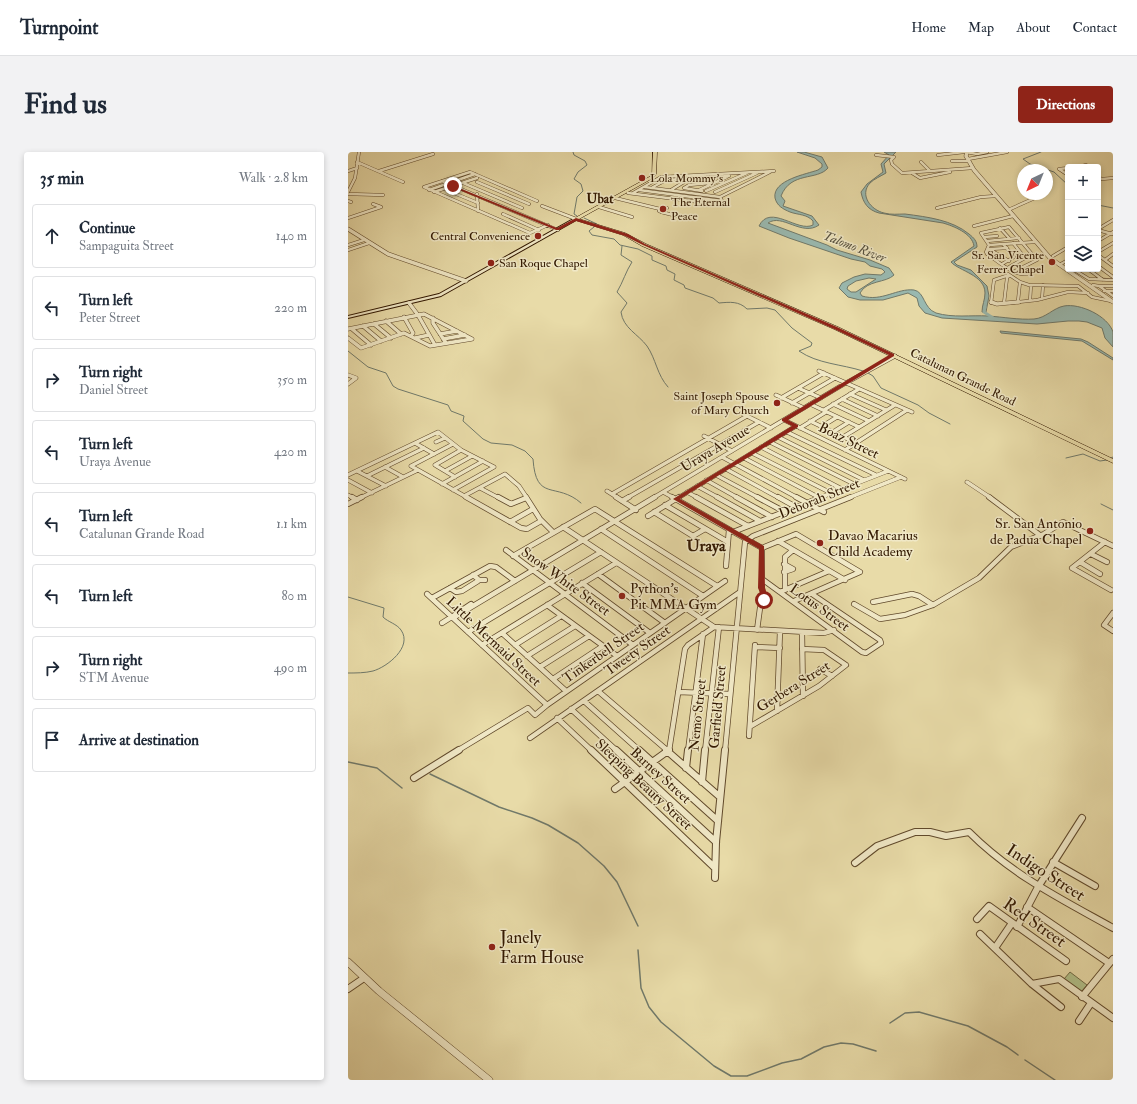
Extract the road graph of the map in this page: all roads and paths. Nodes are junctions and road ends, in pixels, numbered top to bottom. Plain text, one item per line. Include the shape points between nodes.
1 (359, 152) edge
2 (655, 152) edge
3 (966, 152) edge
4 (987, 152) edge
5 (1007, 152) edge
6 (433, 154) dead end
7 (876, 155) dead end
8 (938, 155) dead end
9 (968, 160) junction
10 (952, 161) dead end
11 (921, 162) dead end
12 (357, 165) junction
13 (348, 168) edge
14 (973, 168) junction
15 (1065, 168) edge
16 (965, 169) junction
17 (348, 171) edge
18 (378, 171) junction
19 (930, 171) junction
20 (749, 172) junction
21 (760, 172) junction
22 (911, 172) junction
23 (736, 173) junction
24 (1065, 173) edge
25 (476, 176) junction
26 (729, 176) junction
27 (1113, 178) edge
28 (1101, 179) edge
29 (722, 180) junction
30 (442, 181) junction
31 (403, 182) dead end
32 (477, 182) junction
33 (684, 182) junction
34 (463, 183) junction
35 (661, 183) junction
36 (714, 183) junction
37 (448, 184) junction
38 (453, 186) junction
39 (638, 186) junction
40 (645, 186) junction
41 (458, 188) junction
42 (653, 188) junction
43 (684, 188) junction
44 (477, 189) junction
45 (429, 190) junction
46 (671, 190) junction
47 (699, 190) junction
48 (449, 191) junction
49 (680, 191) junction
50 (706, 191) junction
51 (434, 192) junction
52 (715, 192) junction
53 (348, 193) edge
54 (628, 193) dead end
55 (632, 193) junction
56 (440, 194) junction
57 (724, 194) junction
58 (383, 195) dead end
59 (477, 196) junction
60 (681, 196) junction
61 (720, 196) junction
62 (996, 196) junction
63 (613, 199) junction
64 (678, 200) junction
65 (1033, 200) edge
66 (722, 201) junction
67 (478, 203) junction
68 (373, 204) dead end
69 (529, 204) junction
70 (542, 206) dead end
71 (599, 206) junction
72 (643, 207) dead end
73 (522, 208) junction
74 (667, 208) dead end
75 (937, 208) dead end
76 (660, 209) junction
77 (1008, 210) junction
78 (478, 211) junction
79 (513, 211) junction
80 (503, 214) junction
81 (1013, 216) junction
82 (632, 217) dead end
83 (348, 218) edge
84 (494, 218) junction
85 (576, 219) junction
86 (689, 219) dead end
87 (1113, 220) edge
88 (547, 226) junction
89 (974, 226) dead end
90 (1000, 228) junction
91 (1101, 228) edge
92 (348, 229) edge
93 (539, 230) junction
94 (557, 230) junction
95 (992, 230) junction
96 (1101, 231) edge
97 (1112, 234) edge
98 (997, 236) junction
99 (984, 237) junction
100 (1019, 238) junction
101 (1010, 239) junction
102 (364, 240) junction
103 (1000, 240) junction
104 (1101, 240) edge
105 (987, 241) junction
106 (1036, 242) junction
107 (369, 243) junction
108 (1013, 243) junction
109 (1022, 243) junction
110 (1113, 243) edge
111 (348, 244) edge
112 (1003, 244) junction
113 (989, 245) junction
114 (1007, 248) junction
115 (989, 249) junction
116 (1065, 249) edge
117 (348, 250) edge
118 (1101, 250) edge
119 (1113, 254) edge
120 (1053, 256) dead end
121 (1101, 258) edge
122 (1105, 260) junction
123 (1009, 261) junction
124 (1002, 264) junction
125 (1065, 264) edge
126 (1059, 265) junction
127 (1113, 266) edge
128 (1009, 267) junction
129 (1101, 268) edge
130 (1023, 269) junction
131 (1016, 271) junction
132 (1078, 272) edge
133 (1092, 272) edge
134 (1008, 274) junction
135 (1113, 278) edge
136 (1102, 280) junction
137 (466, 281) junction
138 (1020, 282) junction
139 (1031, 285) junction
140 (1093, 285) dead end
141 (1043, 286) junction
142 (1055, 286) junction
143 (1067, 286) junction
144 (1099, 286) junction
145 (1113, 286) edge
146 (1104, 291) junction
147 (1113, 291) edge
148 (1068, 292) junction
149 (1088, 293) junction
150 (1056, 294) junction
151 (1113, 296) edge
152 (1042, 298) junction
153 (1030, 300) junction
154 (1018, 301) junction
155 (1112, 302) edge
156 (409, 303) junction
157 (1004, 303) junction
158 (417, 315) junction
159 (348, 317) edge
160 (404, 318) junction
161 (433, 318) junction
162 (386, 321) junction
163 (374, 324) junction
164 (363, 326) junction
165 (350, 329) edge
166 (457, 331) junction
167 (401, 334) junction
168 (440, 334) junction
169 (429, 335) junction
170 (465, 335) junction
171 (413, 337) junction
172 (348, 338) edge
173 (391, 338) junction
174 (443, 338) junction
175 (381, 341) junction
176 (446, 343) junction
177 (371, 345) junction
178 (435, 345) junction
179 (894, 356) junction
180 (819, 371) dead end
181 (824, 373) junction
182 (348, 375) edge
183 (835, 378) junction
184 (846, 383) junction
185 (348, 384) edge
186 (798, 388) junction
187 (859, 388) junction
188 (809, 393) junction
189 (850, 394) junction
190 (776, 395) dead end
191 (781, 398) junction
192 (821, 398) junction
193 (842, 399) junction
194 (792, 403) junction
195 (810, 404) junction
196 (833, 404) junction
197 (895, 405) junction
198 (804, 408) junction
199 (886, 410) junction
200 (907, 410) junction
201 (825, 411) junction
202 (912, 412) dead end
203 (743, 414) dead end
204 (747, 416) junction
205 (878, 416) junction
206 (837, 417) junction
207 (784, 420) junction
208 (810, 421) junction
209 (869, 421) junction
210 (759, 422) junction
211 (849, 422) junction
212 (821, 426) junction
213 (798, 427) junction
214 (859, 427) junction
215 (771, 428) junction
216 (787, 432) junction
217 (833, 432) junction
218 (704, 436) dead end
219 (778, 437) junction
220 (843, 437) junction
221 (445, 438) junction
222 (708, 438) junction
223 (436, 442) dead end
224 (770, 442) junction
225 (415, 443) junction
226 (856, 443) junction
227 (453, 444) junction
228 (720, 444) junction
229 (761, 447) junction
230 (424, 448) junction
231 (461, 450) junction
232 (845, 450) junction
233 (732, 451) junction
234 (752, 453) junction
235 (434, 454) junction
236 (472, 456) junction
237 (722, 457) junction
238 (744, 458) junction
239 (483, 461) junction
240 (1113, 461) edge
241 (734, 464) junction
242 (385, 467) junction
243 (726, 469) junction
244 (418, 470) junction
245 (357, 471) junction
246 (445, 471) junction
247 (888, 471) junction
248 (348, 475) edge
249 (716, 475) junction
250 (876, 475) junction
251 (367, 476) junction
252 (456, 476) junction
253 (403, 477) junction
254 (903, 478) joint
255 (348, 480) edge
256 (706, 480) junction
257 (864, 480) junction
258 (967, 482) dead end
259 (442, 484) junction
260 (854, 484) junction
261 (386, 486) junction
262 (697, 486) junction
263 (480, 488) junction
264 (842, 489) junction
265 (453, 490) junction
266 (607, 491) dead end
267 (663, 492) junction
268 (687, 492) junction
269 (372, 493) junction
270 (831, 493) junction
271 (612, 494) junction
272 (348, 495) edge
273 (464, 496) junction
274 (526, 498) junction
275 (820, 498) junction
276 (676, 499) junction
277 (357, 500) junction
278 (622, 501) junction
279 (807, 503) junction
280 (348, 504) edge
281 (665, 505) junction
282 (796, 507) junction
283 (636, 508) junction
284 (533, 509) junction
285 (822, 511) junction
286 (654, 512) junction
287 (785, 512) junction
288 (648, 516) dead end
289 (772, 517) junction
290 (541, 521) junction
291 (615, 521) junction
292 (760, 521) junction
293 (510, 522) junction
294 (748, 526) junction
295 (563, 527) junction
296 (601, 529) junction
297 (705, 529) junction
298 (731, 531) junction
299 (553, 532) junction
300 (1041, 536) junction
301 (582, 540) junction
302 (747, 540) junction
303 (778, 541) junction
304 (728, 542) junction
305 (1105, 542) junction
306 (1113, 546) edge
307 (762, 548) junction
308 (506, 550) dead end
309 (793, 550) junction
310 (601, 552) junction
311 (1091, 554) junction
312 (513, 556) junction
313 (1080, 562) junction
314 (1107, 562) dead end
315 (616, 563) junction
316 (784, 564) junction
317 (726, 566) dead end
318 (532, 570) junction
319 (829, 571) junction
320 (784, 572) junction
321 (598, 574) junction
322 (1100, 574) dead end
323 (473, 575) junction
324 (762, 579) junction
325 (478, 580) junction
326 (484, 580) dead end
327 (514, 580) junction
328 (844, 580) junction
329 (725, 581) dead end
330 (550, 583) junction
331 (582, 584) junction
332 (717, 586) junction
333 (450, 588) junction
334 (1112, 590) dead end
335 (783, 591) junction
336 (740, 592) junction
337 (427, 594) dead end
338 (565, 594) junction
339 (812, 594) junction
340 (703, 596) junction
341 (432, 598) junction
342 (794, 602) junction
343 (873, 602) dead end
344 (854, 604) dead end
345 (546, 605) junction
346 (933, 605) junction
347 (685, 609) junction
348 (1112, 615) edge
349 (561, 616) junction
350 (451, 617) junction
351 (701, 619) junction
352 (442, 623) dead end
353 (665, 623) junction
354 (575, 626) junction
355 (716, 627) junction
356 (736, 628) junction
357 (757, 630) junction
358 (834, 630) junction
359 (1113, 631) edge
360 (468, 632) junction
361 (780, 632) junction
362 (802, 632) junction
363 (502, 633) junction
364 (650, 633) junction
365 (703, 634) junction
366 (589, 636) junction
367 (482, 645) junction
368 (515, 645) junction
369 (633, 645) junction
370 (603, 646) junction
371 (780, 648) junction
372 (802, 649) junction
373 (527, 656) junction
374 (617, 656) junction
375 (540, 667) junction
376 (820, 669) dead end
377 (832, 676) junction
378 (553, 679) junction
379 (566, 691) junction
380 (598, 691) junction
381 (678, 692) junction
382 (696, 692) junction
383 (712, 693) junction
384 (730, 694) junction
385 (803, 696) junction
386 (584, 701) junction
387 (547, 705) junction
388 (572, 709) junction
389 (777, 711) junction
390 (558, 718) junction
391 (751, 726) junction
392 (749, 736) dead end
393 (530, 738) dead end
394 (668, 754) junction
395 (654, 763) junction
396 (686, 768) junction
397 (640, 772) junction
398 (414, 778) dead end
399 (702, 782) junction
400 (625, 783) junction
401 (615, 789) dead end
402 (720, 797) junction
403 (1082, 818) dead end
404 (718, 821) junction
405 (716, 842) junction
406 (1053, 862) junction
407 (855, 863) dead end
408 (715, 868) junction
409 (715, 878) dead end
410 (1095, 886) dead end
411 (1038, 887) junction
412 (1027, 907) junction
413 (977, 919) dead end
414 (1015, 925) junction
415 (1113, 928) edge
416 (980, 934) dead end
417 (995, 948) junction
418 (1066, 961) dead end
419 (1111, 961) edge
420 (348, 962) edge
421 (364, 978) junction
422 (1032, 984) junction
423 (348, 989) edge
424 (1082, 997) junction
425 (1091, 1003) junction
426 (1061, 1007) dead end
427 (1113, 1018) edge
428 (1080, 1021) dead end
429 (489, 1080) edge

1 - 12 street
2 - 39 main road via 654,176
3 - 4 street
3 - 8 street
3 - 9 street
5 - 9 street
6 - 18 street
7 - 22 street via 893,156 892,164 899,172
9 - 10 street
9 - 14 street
11 - 19 street
12 - 13 street
12 - 17 street
12 - 18 street
12 - 53 street
14 - 16 street
14 - 62 street
15 - 24 street via 1059,169
16 - 19 street
16 - 22 street via 920,178
18 - 31 street
19 - 22 street
20 - 21 street
20 - 23 street
20 - 50 street
21 - 52 street
21 - 57 street via 774,171
23 - 26 street
23 - 40 street via 661,177
25 - 30 street via 470,172
25 - 32 street
25 - 34 street
25 - 37 street
25 - 69 street via 538,200
26 - 29 street
26 - 35 street via 666,180
27 - 28 street
29 - 33 street
29 - 36 street
30 - 37 street
30 - 45 street via 424,188
32 - 44 street
32 - 69 street
33 - 35 street
33 - 46 street
34 - 38 street
34 - 44 street
35 - 42 street
36 - 43 street via 690,184
36 - 47 street
37 - 38 street
37 - 45 street
38 - 41 street
38 - 51 street
39 - 40 street
39 - 55 street
39 - 60 street
39 - 63 main road
40 - 42 street
41 - 48 street
41 - 59 street
42 - 46 street
43 - 47 street
43 - 49 street
44 - 59 street
44 - 73 street
45 - 51 street
46 - 49 street
47 - 50 street
48 - 56 street
48 - 67 street
49 - 61 street
50 - 52 street
51 - 56 street
52 - 57 street
53 - 58 street via 354,196
54 - 55 street
55 - 64 street
56 - 78 street
57 - 61 street
59 - 67 street
59 - 79 street
60 - 64 street
60 - 66 street
61 - 66 street
62 - 75 street via 981,197
62 - 77 street
63 - 71 main road
63 - 72 street
63 - 76 street
64 - 66 street via 721,205 724,204
65 - 77 street
67 - 78 street
68 - 83 street via 381,207
69 - 73 street
70 - 85 street
71 - 82 street
71 - 85 main road
73 - 79 street
74 - 76 street
76 - 86 street via 661,212
77 - 81 street
78 - 84 street
79 - 80 street
79 - 88 street
80 - 84 street
80 - 93 street
81 - 89 street
81 - 106 street
84 - 93 street via 531,233
85 - 94 main road
85 - 179 main road, Catalunan Grande Road via 626,235
87 - 91 street
88 - 93 street
88 - 94 street
90 - 95 street
90 - 100 street via 1008,226
90 - 101 street
92 - 102 street
94 - 137 main road
95 - 98 street
95 - 99 street via 981,233
96 - 97 street
97 - 104 street
98 - 99 street
98 - 103 street
99 - 105 street
100 - 101 street
100 - 109 street
101 - 103 street
102 - 107 street
102 - 111 street
103 - 105 street
105 - 113 street
106 - 109 street
106 - 126 street via 1047,256
107 - 117 street
107 - 137 street via 388,254
108 - 109 street
108 - 112 street
108 - 128 street via 1025,258
109 - 130 street via 1037,260
110 - 118 street
112 - 113 street
112 - 114 street
113 - 115 street
114 - 115 street
114 - 123 street via 1014,257
115 - 123 street
115 - 124 street via 986,253
116 - 120 street
119 - 122 street
121 - 122 street
122 - 127 street
123 - 124 street
124 - 128 street
125 - 126 street
126 - 155 street
128 - 131 street
129 - 135 street
130 - 131 street
130 - 131 street via 1030,273 1023,275
132 - 136 street via 1090,280
133 - 136 street
134 - 138 street
134 - 157 street
134 - 157 street via 994,279 993,283 991,302
135 - 136 street
137 - 156 main road via 436,296
138 - 139 street
138 - 154 street
139 - 141 street
139 - 153 street
140 - 144 street
141 - 142 street
141 - 152 street
142 - 143 street
142 - 150 street
143 - 148 street
143 - 149 street via 1078,286
144 - 145 street
144 - 146 street
146 - 147 street
146 - 151 street
148 - 149 street
148 - 150 street
149 - 155 street via 1092,297
150 - 152 street
152 - 153 street
153 - 154 street
154 - 157 street
156 - 158 street
156 - 159 main road
158 - 160 street
158 - 161 street via 425,314
158 - 169 street
160 - 162 street
160 - 171 street
161 - 166 street
161 - 168 street
162 - 163 street
162 - 167 street
163 - 164 street
163 - 173 street
164 - 165 street
164 - 175 street
165 - 177 street
166 - 168 street
166 - 170 street
167 - 171 street via 406,333
167 - 173 street
168 - 174 street
169 - 171 street
169 - 178 street
170 - 174 street
170 - 176 street via 472,339
171 - 178 street via 428,345
172 - 177 street via 360,348
173 - 175 street
174 - 176 street
175 - 177 street
176 - 178 street
179 - 184 street, Uraya Avenue
179 - 240 main road, Catalunan Grande Road
180 - 181 street
181 - 183 street
181 - 186 street
182 - 185 street via 356,378
183 - 184 street
183 - 188 street
184 - 187 street
184 - 192 street, Uraya Avenue
186 - 188 street
186 - 191 street
187 - 189 street
187 - 197 street
188 - 192 street
188 - 194 street
189 - 193 street
189 - 199 street
190 - 191 street
191 - 194 street
192 - 195 street, Uraya Avenue
193 - 196 street
193 - 205 street
194 - 198 street
195 - 198 street, Uraya Avenue
195 - 201 street
196 - 201 street
196 - 209 street
197 - 199 street
197 - 200 street
198 - 207 street, Uraya Avenue
199 - 205 street
200 - 202 street
200 - 226 street
201 - 206 street
201 - 208 street
203 - 204 street
204 - 210 street
204 - 222 street
205 - 209 street
206 - 211 street
206 - 212 street
207 - 213 street, Boaz Street
207 - 215 street, Uraya Avenue
208 - 212 street
208 - 213 street
209 - 214 street
210 - 215 street
210 - 228 street
211 - 214 street
211 - 217 street
212 - 217 street
213 - 216 street
213 - 232 street, Boaz Street
214 - 220 street
215 - 233 street, Uraya Avenue
216 - 219 street
216 - 250 street
217 - 220 street
218 - 222 street
219 - 224 street
219 - 257 street
220 - 226 street
221 - 223 street
221 - 225 street via 437,432
221 - 227 street
222 - 228 street
222 - 271 street
224 - 229 street
224 - 260 street
225 - 230 street
225 - 245 street
226 - 232 street
227 - 231 street
227 - 235 street
228 - 233 street
228 - 278 street
229 - 234 street
229 - 264 street
230 - 235 street
230 - 242 street
231 - 236 street
231 - 246 street via 435,465
232 - 247 street, Boaz Street
233 - 237 street, Uraya Avenue
234 - 238 street
234 - 270 street
235 - 244 street via 411,466
236 - 239 street
236 - 246 street
237 - 241 street
237 - 267 street, Uraya Avenue
238 - 241 street
238 - 275 street
239 - 252 street
239 - 265 street via 494,467
241 - 243 street
241 - 279 street
242 - 251 street
242 - 253 street
243 - 249 street
243 - 282 street
244 - 253 street
244 - 259 street
245 - 248 street
245 - 251 street
246 - 252 street
247 - 250 street
247 - 254 street, Boaz Street
249 - 256 street
249 - 287 street
250 - 257 street
251 - 261 street
252 - 259 street
253 - 261 street
254 - 285 street, Deborah Street
255 - 269 street
256 - 262 street
256 - 289 street
257 - 260 street
258 - 300 street
259 - 265 street
260 - 264 street
261 - 269 street
262 - 268 street
262 - 292 street
263 - 273 street
263 - 274 street via 511,504
263 - 274 street via 505,474 515,481
264 - 270 street
265 - 273 street
266 - 271 street
267 - 276 street
267 - 283 street, Uraya Avenue
268 - 276 street
268 - 294 street
269 - 277 street
270 - 275 street
271 - 278 street
272 - 277 street
273 - 293 street
274 - 284 street
275 - 279 street
276 - 281 street
276 - 298 street
277 - 280 street
278 - 283 street
279 - 282 street
279 - 285 street
281 - 286 street
281 - 297 street
282 - 287 street
283 - 291 street, Uraya Avenue
284 - 290 street
284 - 293 street
285 - 302 street, Deborah Street
286 - 288 street
286 - 297 street via 693,536
287 - 289 street
289 - 292 street
290 - 293 street via 525,529
290 - 299 street
291 - 295 street via 595,509
291 - 296 street, Uraya Avenue
291 - 332 street
292 - 294 street
294 - 298 street
295 - 299 street
295 - 301 street
296 - 301 street, Uraya Avenue
296 - 340 street
297 - 304 street
298 - 302 street
298 - 304 street
299 - 312 street
300 - 305 street via 1063,522
300 - 346 street via 1011,547 979,578
301 - 310 street
301 - 318 street, Uraya Avenue
302 - 307 street
302 - 336 street, Garfield Street via 744,543
303 - 307 street
303 - 309 street
303 - 328 street via 795,534 860,572
304 - 317 street
305 - 306 street
305 - 311 street
307 - 324 street
308 - 312 street, Snow White Street
309 - 316 street via 785,555
309 - 319 street
310 - 315 street
310 - 330 street
311 - 313 street
311 - 314 street
312 - 318 street, Snow White Street
313 - 322 street
313 - 334 street via 1072,568
315 - 321 street
315 - 347 street
316 - 320 street
316 - 320 street via 796,569
318 - 327 street, Uraya Avenue
318 - 330 street, Snow White Street
319 - 328 street
319 - 335 street
320 - 335 street
321 - 331 street
321 - 353 street
323 - 325 street
323 - 327 street via 492,566
323 - 333 street
324 - 335 street, Lotus Street
324 - 357 street via 764,598
325 - 326 street
325 - 333 street via 458,594
327 - 350 street, Uraya Avenue
328 - 339 street
329 - 332 street, Tinkerbell Street
330 - 338 street, Snow White Street
330 - 360 street
331 - 338 street
331 - 364 street
332 - 340 street, Tinkerbell Street
333 - 341 street
335 - 342 street, Lotus Street
336 - 351 street, Tweety Street
336 - 356 street, Garfield Street
337 - 341 street, Little Mermaid Street
338 - 345 street
338 - 369 street, Snow White Street
339 - 342 street
339 - 358 street, Lotus Street via 881,642 865,653
340 - 347 street, Tinkerbell Street
341 - 350 street, Little Mermaid Street
342 - 358 street, Lotus Street
343 - 346 street via 912,594
344 - 346 street via 880,619 912,613
345 - 349 street
345 - 363 street
347 - 351 street
347 - 353 street, Tinkerbell Street
348 - 359 street via 1104,625
349 - 354 street
349 - 368 street
350 - 352 street, Uraya Avenue
350 - 360 street, Little Mermaid Street
351 - 355 street
351 - 380 street, Tweety Street
353 - 364 street, Tinkerbell Street
354 - 366 street
354 - 373 street
355 - 356 street
355 - 365 street
355 - 383 street, Nemo Street
356 - 357 street
356 - 384 street, Garfield Street
357 - 361 street
358 - 362 street via 826,633
360 - 367 street, Little Mermaid Street
361 - 362 street
361 - 371 street
362 - 372 street
363 - 367 street
363 - 368 street
364 - 369 street, Tinkerbell Street
365 - 381 street via 685,649
365 - 382 street
366 - 370 street
366 - 375 street
367 - 387 street, Little Mermaid Street
368 - 373 street
369 - 374 street, Tinkerbell Street
370 - 374 street
370 - 378 street
371 - 389 street
371 - 391 street via 755,646
372 - 377 street, Gerbera Street via 824,650 846,664
372 - 385 street
373 - 375 street
374 - 379 street, Tinkerbell Street
375 - 378 street
376 - 377 street
377 - 385 street, Gerbera Street
378 - 379 street
379 - 387 street, Tinkerbell Street
380 - 386 street, Tweety Street
380 - 394 street
381 - 382 street
381 - 394 street
382 - 383 street
382 - 396 street
383 - 384 street
383 - 399 street, Nemo Street
384 - 402 street, Garfield Street
385 - 389 street, Gerbera Street
386 - 388 street, Tweety Street
386 - 395 street
387 - 398 street, Tinkerbell Street via 535,715 528,708
388 - 390 street, Tweety Street
388 - 397 street, Barney Street
389 - 391 street, Gerbera Street
390 - 393 street, Tweety Street
390 - 400 street, Sleeping Beauty Street
391 - 392 street
394 - 395 street
394 - 396 street
395 - 397 street
395 - 404 street
396 - 399 street
397 - 400 street
397 - 405 street, Barney Street
399 - 402 street
400 - 401 street
400 - 408 street, Sleeping Beauty Street
402 - 404 street, Garfield Street
403 - 406 street
404 - 405 street, Garfield Street
405 - 408 street, Garfield Street
406 - 410 street
406 - 411 street
407 - 411 street, Indigo Street via 877,846 915,832 951,836 969,832 992,853
408 - 409 street, Garfield Street
411 - 412 street
411 - 415 street, Indigo Street
412 - 414 street
412 - 419 street
413 - 414 street, Red Street via 989,906
414 - 417 street
414 - 418 street, Red Street
416 - 417 street
417 - 422 street
419 - 424 street
420 - 421 street
421 - 423 street
421 - 429 street
422 - 424 street via 1059,979
422 - 426 street
424 - 425 street
425 - 427 street
425 - 428 street

